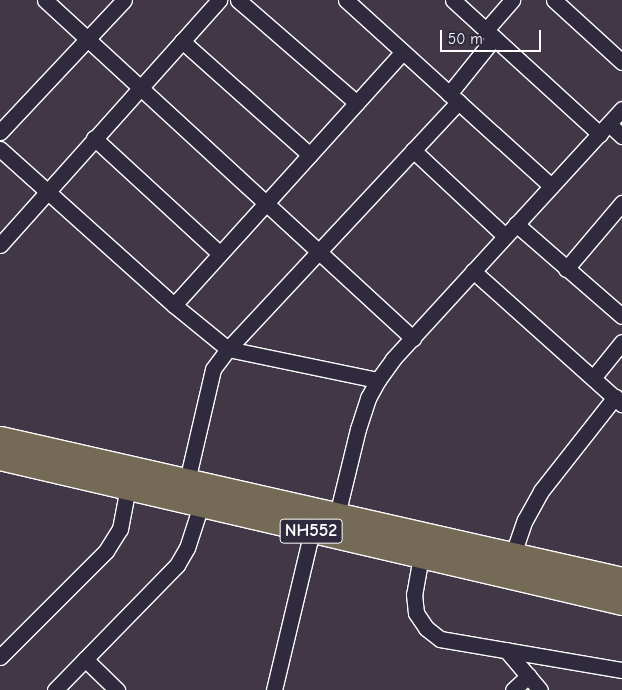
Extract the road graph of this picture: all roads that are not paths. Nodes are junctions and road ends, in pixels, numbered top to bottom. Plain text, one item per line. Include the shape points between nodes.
1 (45, 0) edge
2 (124, 0) edge
3 (238, 0) edge
4 (346, 0) edge
5 (453, 0) edge
6 (512, 0) edge
7 (554, 0) edge
8 (210, 3) edge
9 (490, 34) junction
10 (87, 39) junction
11 (182, 41) junction
12 (404, 52) junction
13 (622, 62) edge
14 (140, 88) junction
15 (453, 98) junction
16 (357, 103) junction
17 (622, 109) edge
18 (604, 129) junction
19 (0, 132) edge
20 (622, 136) edge
21 (94, 138) junction
22 (0, 149) edge
23 (413, 150) junction
24 (310, 155) junction
25 (551, 186) junction
26 (46, 192) junction
27 (266, 203) junction
28 (621, 205) edge
29 (516, 224) junction
30 (505, 236) junction
31 (0, 245) edge
32 (320, 250) junction
33 (220, 254) junction
34 (566, 270) junction
35 (473, 271) junction
36 (174, 305) junction
37 (622, 316) edge
38 (413, 338) junction
39 (622, 342) edge
40 (228, 349) junction
41 (593, 378) junction
42 (378, 380) junction
43 (618, 401) edge
44 (0, 439) edge
45 (0, 457) edge
46 (187, 481) junction
47 (128, 487) junction
48 (201, 505) junction
49 (337, 516) junction
50 (312, 531) junction
51 (513, 554) junction
52 (421, 556) junction
53 (622, 580) edge
54 (622, 602) edge
55 (506, 650) junction
56 (0, 656) edge
57 (85, 659) junction
58 (622, 670) edge
59 (528, 676) junction
60 (55, 690) edge
61 (117, 690) edge
62 (274, 690) edge
63 (513, 690) edge
64 (540, 690) edge

1 - 10 street
2 - 10 street
3 - 16 street
4 - 12 street
5 - 9 street
6 - 9 street
7 - 13 street
8 - 11 street
9 - 15 street
9 - 18 street
10 - 14 street
10 - 19 street
11 - 14 street
11 - 24 street
12 - 15 street
12 - 16 street
14 - 21 street
14 - 27 street
15 - 23 street
15 - 25 street
16 - 24 street
17 - 18 street
18 - 20 street
18 - 25 street
21 - 26 street
21 - 33 street
22 - 26 street
23 - 30 street
23 - 32 street
24 - 27 street
25 - 29 street
26 - 31 street
26 - 36 street
27 - 32 street
27 - 33 street
28 - 34 street
29 - 30 street
29 - 34 street
30 - 35 street
32 - 38 street
32 - 40 street
33 - 36 street
34 - 37 street
35 - 38 street
35 - 41 street
36 - 40 street
38 - 42 street
39 - 41 street
40 - 42 street
40 - 46 street via 213,370 207,387
41 - 43 street
42 - 49 street via 358,429
43 - 51 street via 541,491 525,520
44 - 46 highway, NH552
45 - 47 highway, NH552
46 - 49 highway, NH552
47 - 48 highway, NH552
47 - 56 street via 120,529 106,551
48 - 50 highway, NH552
48 - 57 street via 187,548 177,565
49 - 51 highway, NH552
50 - 52 highway, NH552
50 - 62 street
51 - 53 highway, NH552
52 - 54 highway, NH552
52 - 55 street via 414,594 416,613 426,628 440,639
55 - 58 street
55 - 59 street
57 - 60 street
57 - 61 street
59 - 63 street
59 - 64 street

